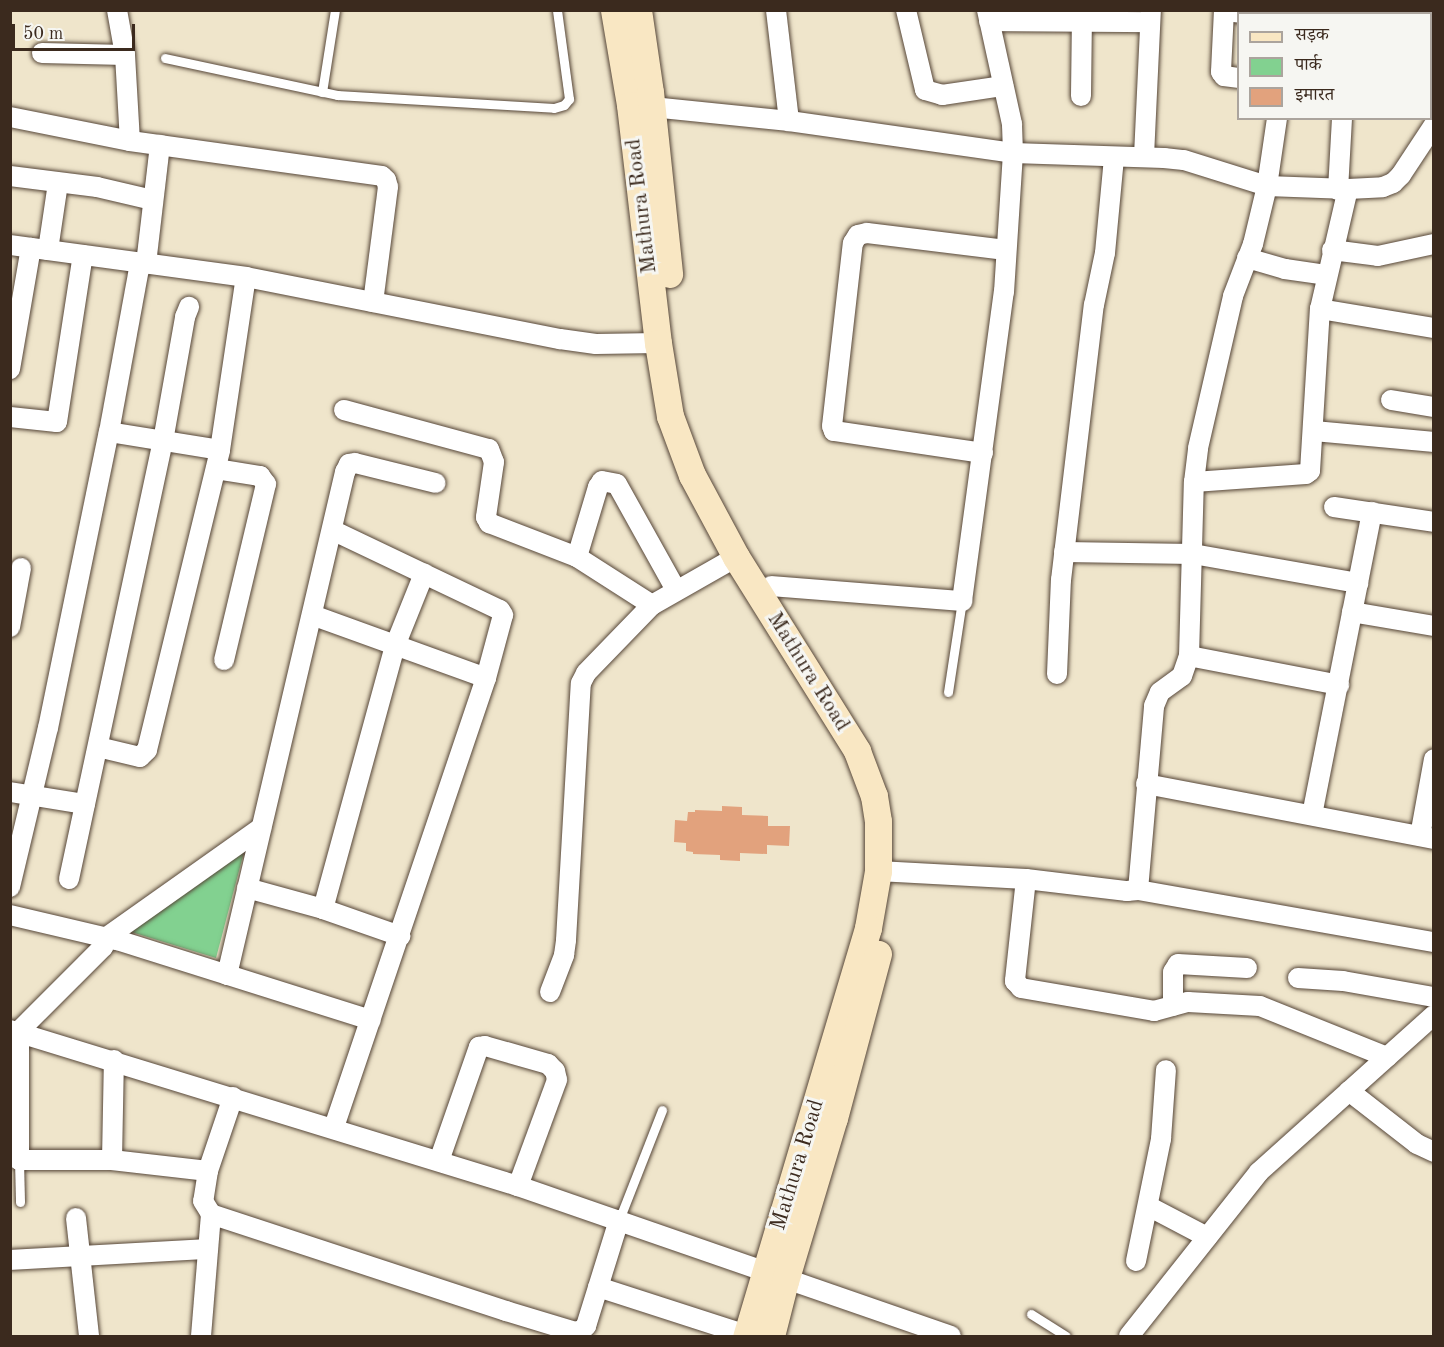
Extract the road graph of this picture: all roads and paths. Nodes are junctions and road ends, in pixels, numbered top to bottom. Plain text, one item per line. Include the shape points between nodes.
1 (117, 10) edge
2 (335, 10) edge
3 (557, 10) edge
4 (614, 10) edge
5 (638, 10) edge
6 (776, 10) edge
7 (906, 10) edge
8 (1224, 11) edge
9 (988, 16) edge
10 (1082, 16) edge
11 (1151, 16) edge
12 (42, 53) dead end
13 (125, 55) junction
14 (165, 58) dead end
15 (1237, 78) edge
16 (1003, 86) junction
17 (322, 92) junction
18 (1080, 96) dead end
19 (652, 107) junction
20 (10, 117) edge
21 (1277, 120) edge
22 (1342, 120) edge
23 (789, 121) junction
24 (1434, 124) edge
25 (130, 141) junction
26 (160, 145) junction
27 (1012, 153) junction
28 (1144, 156) junction
29 (1114, 158) junction
30 (10, 176) edge
31 (58, 183) junction
32 (1267, 186) junction
33 (1343, 190) junction
34 (153, 200) junction
35 (1434, 244) edge
36 (10, 245) edge
37 (39, 249) junction
38 (1006, 250) junction
39 (1332, 250) junction
40 (83, 255) junction
41 (1247, 258) junction
42 (143, 263) junction
43 (1326, 275) junction
44 (246, 278) junction
45 (373, 302) junction
46 (189, 307) dead end
47 (1320, 309) junction
48 (1434, 328) edge
49 (658, 343) junction
50 (10, 369) edge
51 (1391, 400) dead end
52 (1434, 407) edge
53 (344, 410) dead end
54 (10, 417) edge
55 (1314, 431) junction
56 (109, 432) junction
57 (163, 441) junction
58 (1434, 442) edge
59 (982, 453) junction
60 (218, 459) junction
61 (436, 483) dead end
62 (1194, 483) junction
63 (1334, 507) dead end
64 (1372, 512) junction
65 (1434, 522) edge
66 (332, 530) junction
67 (1064, 552) junction
68 (1193, 554) junction
69 (577, 557) junction
70 (736, 557) junction
71 (21, 568) dead end
72 (424, 574) junction
73 (1358, 583) junction
74 (771, 586) junction
75 (676, 590) junction
76 (962, 601) junction
77 (652, 605) junction
78 (1352, 612) junction
79 (312, 615) junction
80 (1434, 626) edge
81 (10, 627) edge
82 (395, 646) junction
83 (1189, 656) junction
84 (224, 660) dead end
85 (1057, 674) dead end
86 (486, 678) junction
87 (1339, 685) junction
88 (948, 692) dead end
89 (98, 747) junction
90 (1434, 759) edge
91 (1146, 784) junction
92 (10, 792) edge
93 (31, 795) junction
94 (85, 804) junction
95 (1312, 816) junction
96 (261, 828) junction
97 (1427, 838) edge
98 (15, 850) edge
99 (887, 871) junction
100 (69, 879) dead end
101 (1026, 879) junction
102 (10, 887) edge
103 (247, 888) junction
104 (1138, 890) junction
105 (323, 909) junction
106 (10, 915) edge
107 (400, 936) junction
108 (107, 937) junction
109 (1434, 942) edge
110 (1247, 968) dead end
111 (226, 975) junction
112 (1298, 978) dead end
113 (550, 992) dead end
114 (1434, 997) edge
115 (1173, 1006) junction
116 (1434, 1015) edge
117 (371, 1020) junction
118 (15, 1030) edge
119 (1387, 1057) junction
120 (114, 1060) junction
121 (1166, 1070) dead end
122 (1349, 1091) junction
123 (233, 1096) junction
124 (662, 1110) dead end
125 (334, 1127) junction
126 (1434, 1152) edge
127 (19, 1160) junction
128 (112, 1161) junction
129 (439, 1161) junction
130 (208, 1171) junction
131 (518, 1186) junction
132 (20, 1202) dead end
133 (1148, 1206) junction
134 (211, 1214) junction
135 (76, 1218) dead end
136 (619, 1220) junction
137 (1206, 1237) junction
138 (207, 1249) junction
139 (78, 1254) junction
140 (10, 1260) edge
141 (1136, 1261) dead end
142 (774, 1277) junction
143 (598, 1287) junction
144 (1031, 1314) dead end
145 (88, 1336) edge
146 (201, 1336) edge
147 (755, 1336) edge
148 (951, 1336) edge
149 (1066, 1336) edge
150 (1129, 1336) edge

1 - 13 street
2 - 17 lane
3 - 17 lane via 569,99 564,105 554,108
4 - 49 main road, Mathura Road via 630,105
5 - 19 main road, Mathura Road
6 - 23 street
7 - 16 street via 925,90 942,95
8 - 15 street via 1221,72
9 - 10 street
9 - 16 street
10 - 11 street
10 - 18 street
11 - 28 street
12 - 13 street
13 - 25 street
14 - 17 lane
16 - 27 street via 1012,124
19 - 23 street
19 - 74 main road, Mathura Road via 675,339 688,425 703,469 725,513
20 - 25 street
21 - 32 street
22 - 33 street
23 - 27 street
24 - 33 street via 1393,183
25 - 26 street
26 - 34 street
26 - 45 street via 382,176 388,187
27 - 29 street
27 - 38 street
28 - 29 street
28 - 32 street via 1184,160
29 - 67 street via 1105,253 1094,304
30 - 31 street
31 - 34 street via 103,188
31 - 37 street
32 - 33 street
32 - 41 street
33 - 39 street
34 - 42 street
35 - 39 street via 1378,256
36 - 37 street
37 - 40 street
37 - 50 street
38 - 59 street
38 - 59 street via 867,233 858,235 853,243 834,431
39 - 43 street
40 - 42 street
40 - 54 street via 57,422
41 - 43 street
41 - 62 street via 1233,296 1199,441
42 - 44 street
42 - 56 street
43 - 47 street
44 - 45 street
44 - 60 street
45 - 49 street via 596,344
46 - 57 street
47 - 48 street
47 - 55 street
49 - 70 main road, Mathura Road via 670,416 692,475
51 - 52 street
53 - 69 street via 489,449 494,462 486,517 489,523
55 - 58 street
55 - 62 street via 1309,473
56 - 57 street
56 - 93 street
57 - 60 street
57 - 89 street
59 - 76 street
60 - 84 street via 260,476 266,484
60 - 89 street via 147,750 141,757
61 - 66 street via 349,464
62 - 68 street
63 - 64 street
64 - 65 street
64 - 73 street
66 - 72 street
66 - 79 street
67 - 68 street
67 - 85 street
68 - 73 street
68 - 83 street
69 - 75 street via 598,487 602,481 617,484
69 - 77 street
70 - 75 street
70 - 99 main road, Mathura Road via 857,751 874,796 880,849
71 - 81 street
72 - 82 street
72 - 86 street via 500,610 502,623
73 - 78 street
74 - 76 street
74 - 99 main road, Mathura Road via 811,642 885,772 894,799
75 - 77 street
76 - 88 lane
77 - 113 street via 586,673 581,683 566,940
78 - 80 street
78 - 87 street
79 - 82 street
79 - 96 street
82 - 86 street
82 - 105 street
83 - 87 street
83 - 91 street via 1182,676 1156,698
86 - 107 street
87 - 95 street
89 - 94 street
90 - 97 street
91 - 95 street
91 - 104 street
92 - 93 street
93 - 94 street
93 - 98 street
94 - 100 street
95 - 97 street
96 - 103 street
96 - 108 street
98 - 102 street
99 - 101 street
99 - 142 main road, Mathura Road via 870,990 819,1173
101 - 104 street
101 - 115 street via 1017,986 1154,1011
103 - 105 street
103 - 111 street
104 - 109 street
105 - 107 street
106 - 108 street
107 - 117 street
108 - 111 street
108 - 118 street via 103,947
110 - 115 street via 1178,964 1173,972
111 - 117 street
112 - 114 street via 1344,981
115 - 119 street via 1196,1001 1260,1006
116 - 119 street
117 - 125 street
118 - 120 street
118 - 127 street
119 - 122 street
120 - 123 street
120 - 128 street
121 - 133 street via 1161,1139
122 - 126 street via 1417,1144
122 - 137 street via 1259,1172
123 - 125 street
123 - 130 street
124 - 136 lane
125 - 129 street
127 - 128 street
127 - 132 lane
128 - 130 street
129 - 131 street
129 - 131 street via 479,1047 548,1064 555,1071 556,1080
130 - 134 street via 203,1201
131 - 136 street
133 - 137 street
133 - 141 street
134 - 138 street
134 - 143 street via 574,1332 586,1326
135 - 139 street
136 - 142 street
136 - 143 street
137 - 150 street
138 - 139 street
138 - 146 street
139 - 140 street
139 - 145 street
142 - 147 main road, Mathura Road
142 - 148 street
143 - 147 street
144 - 149 lane

